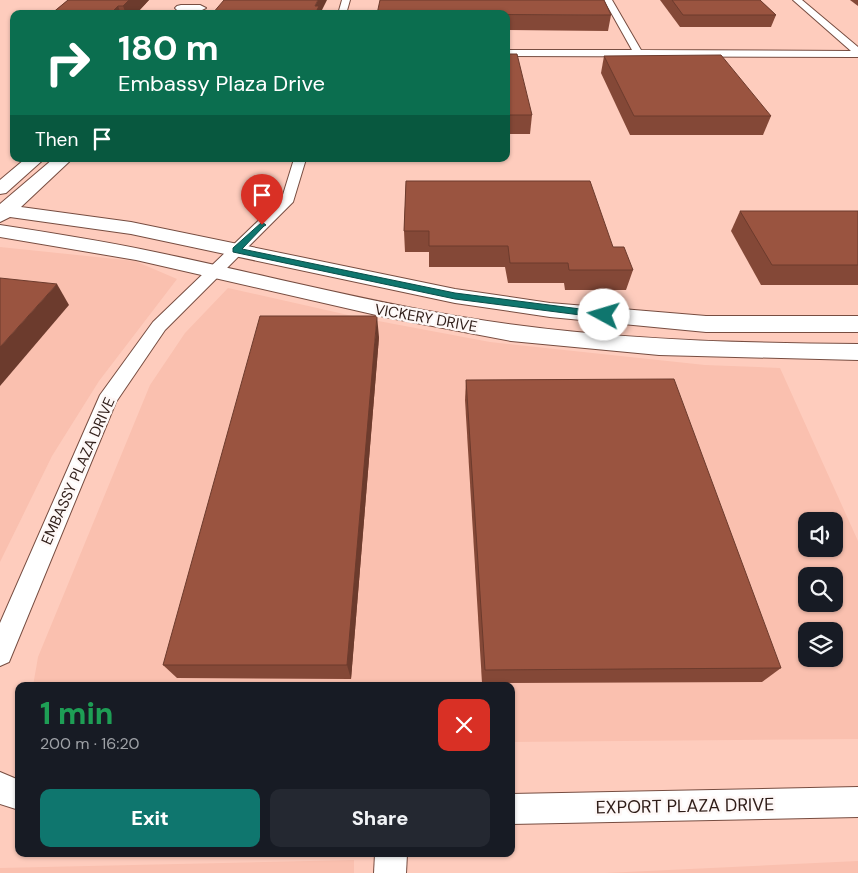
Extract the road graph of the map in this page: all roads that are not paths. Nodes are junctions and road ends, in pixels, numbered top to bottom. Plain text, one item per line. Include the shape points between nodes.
1 (608, 0) edge
2 (797, 0) edge
3 (182, 7) edge
4 (200, 7) edge
5 (510, 53) edge
6 (858, 53) edge
7 (638, 54) junction
8 (32, 162) edge
9 (60, 162) edge
10 (299, 162) edge
11 (0, 189) edge
12 (1, 217) edge
13 (236, 250) junction
14 (214, 271) junction
15 (858, 324) edge
16 (858, 352) edge
17 (0, 653) edge
18 (0, 787) edge
19 (15, 794) edge
20 (858, 802) edge
21 (515, 809) edge
22 (391, 857) edge
23 (390, 873) edge

1 - 7 street
2 - 6 street
3 - 4 main road
5 - 7 street
6 - 7 street
8 - 11 main road
9 - 12 main road
10 - 13 street, EMBASSY PLAZA DRIVE via 288,199
12 - 13 main road, VICKERY DRIVE via 131,228
12 - 14 main road, VICKERY DRIVE
13 - 14 street, EMBASSY PLAZA DRIVE
13 - 15 main road, VICKERY DRIVE via 455,296 550,310 706,324
14 - 16 main road, VICKERY DRIVE via 368,308 465,326 576,340 671,348
14 - 17 street, EMBASSY PLAZA DRIVE via 159,326 107,400
18 - 19 street
20 - 21 street, EXPORT PLAZA DRIVE
22 - 23 street

